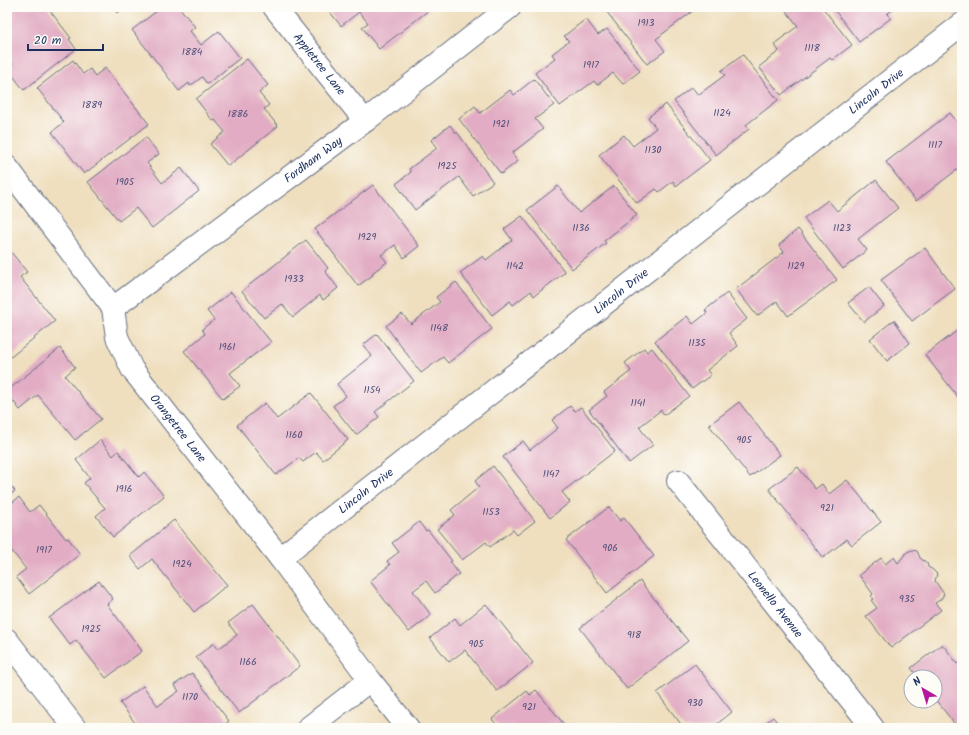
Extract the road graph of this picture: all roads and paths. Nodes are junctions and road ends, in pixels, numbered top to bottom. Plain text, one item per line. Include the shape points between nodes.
1 (274, 7) edge
2 (510, 7) edge
3 (962, 24) edge
4 (365, 121) junction
5 (7, 167) edge
6 (113, 308) junction
7 (678, 481) dead end
8 (280, 558) junction
9 (7, 640) edge
10 (370, 680) junction
11 (75, 728) edge
12 (308, 728) edge
13 (408, 728) edge
14 (873, 728) edge

1 - 4 street, Appletree Lane
2 - 4 street, Fordham Way
3 - 8 street, Lincoln Drive
4 - 6 street, Fordham Way
5 - 6 street, Orangetree Lane
6 - 8 street, Orangetree Lane via 117,337 132,369
7 - 14 street, Leonello Avenue
8 - 10 street, Orangetree Lane
9 - 11 street
10 - 12 street
10 - 13 street, Orangetree Lane

